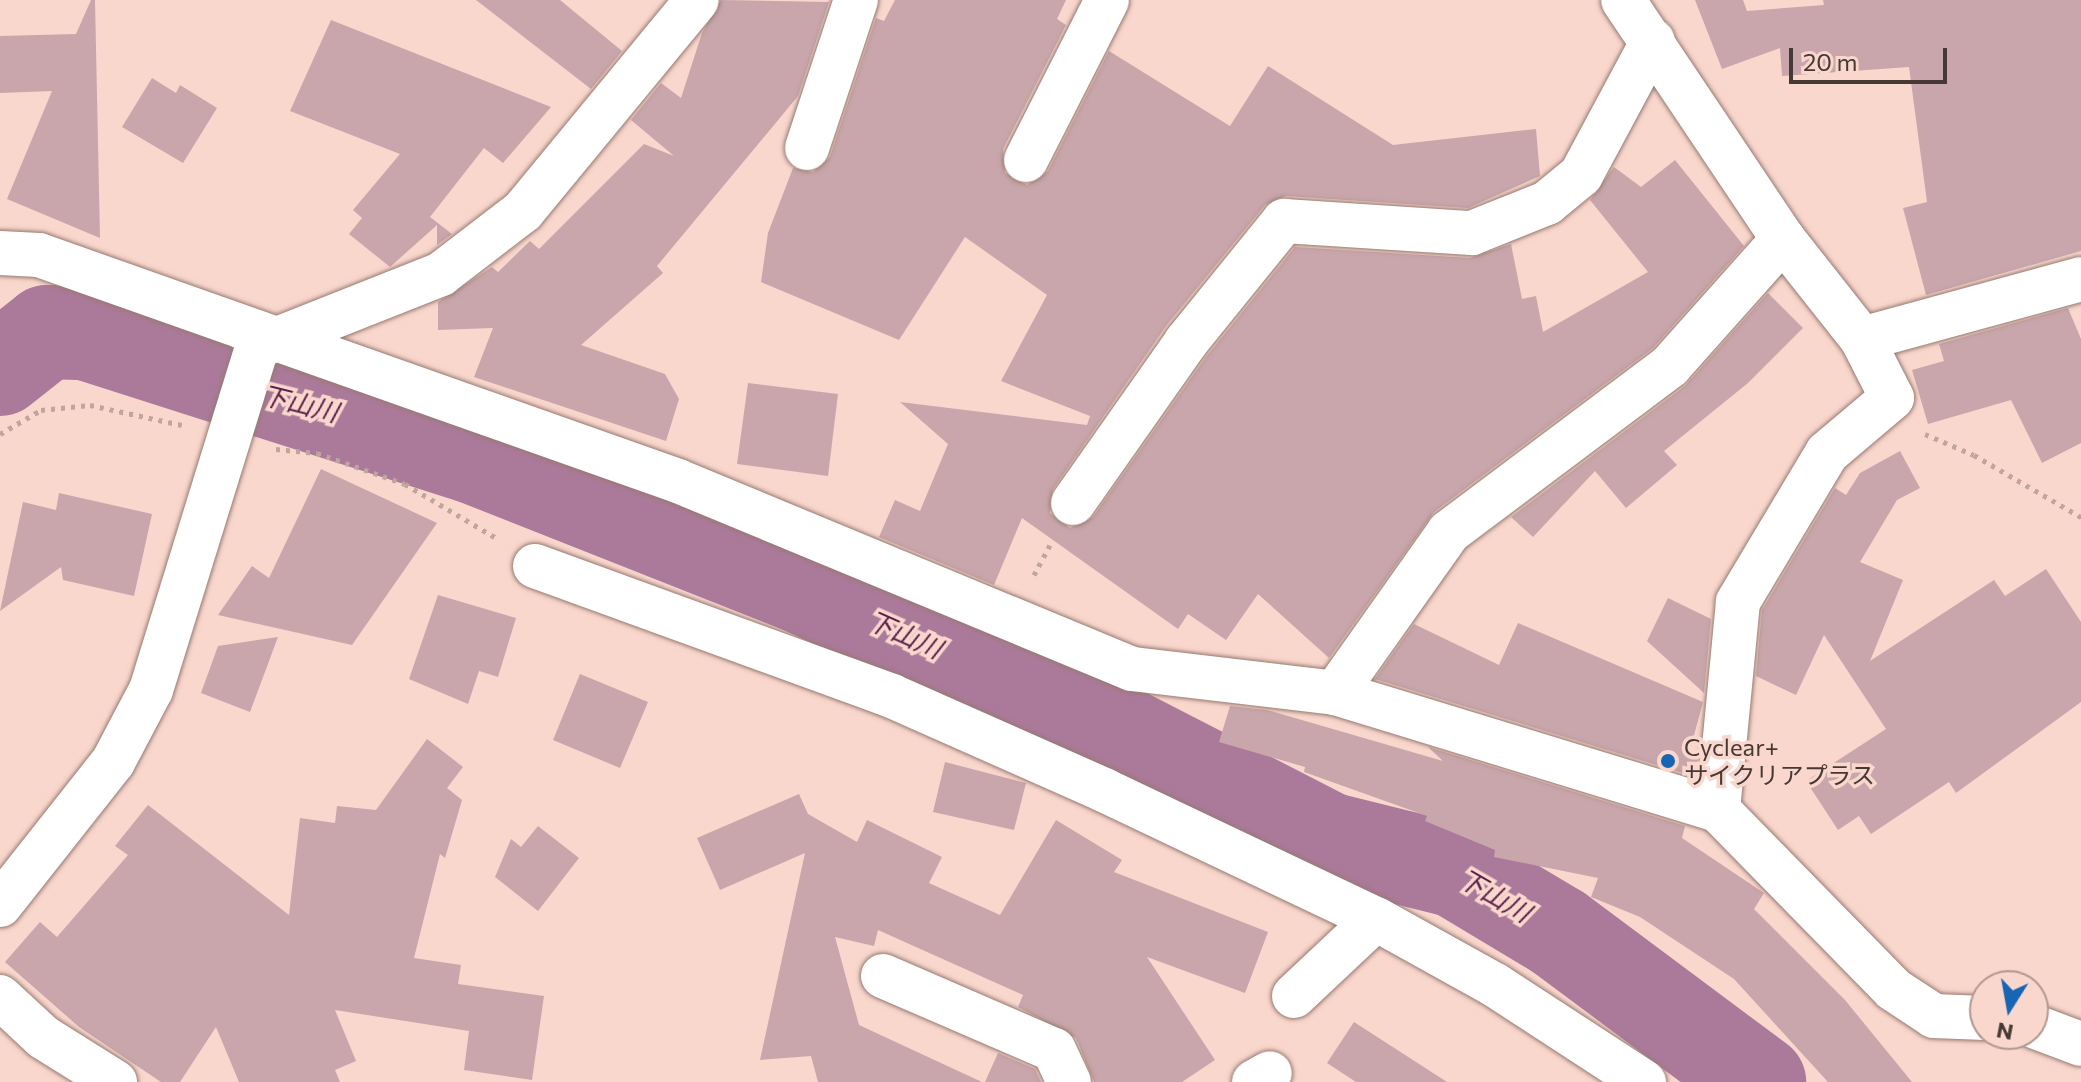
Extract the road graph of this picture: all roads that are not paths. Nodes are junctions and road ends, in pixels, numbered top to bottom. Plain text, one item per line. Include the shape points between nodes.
1 (697, 0) edge
2 (856, 0) edge
3 (1107, 0) edge
4 (1623, 0) edge
5 (1653, 41) junction
6 (807, 148) dead end
7 (1026, 160) dead end
8 (1783, 239) junction
9 (0, 253) edge
10 (2081, 279) edge
11 (1862, 339) junction
12 (269, 344) junction
13 (1073, 503) road end
14 (535, 566) road end
15 (1335, 693) junction
16 (1718, 810) junction
17 (0, 905) edge
18 (1376, 919) junction
19 (883, 976) dead end
20 (1294, 996) dead end
21 (0, 997) edge
22 (1969, 1017) edge
23 (2049, 1032) edge
24 (2081, 1044) edge
25 (115, 1082) edge
26 (1069, 1082) edge
27 (1644, 1082) edge

1 - 12 street via 523,211 441,274
2 - 6 street
3 - 7 street
4 - 5 street
5 - 8 street
5 - 13 street via 1581,175 1547,203 1472,233 1284,221 1186,342
8 - 11 street
8 - 15 street via 1670,366 1449,532
9 - 12 street via 39,255
10 - 11 street
11 - 16 street via 1892,398 1827,453 1738,602
12 - 15 street via 678,481 1132,669
12 - 17 street via 227,434 151,690 113,762
14 - 18 street via 892,696
15 - 16 street
16 - 22 street via 1893,989 1934,1016
18 - 20 street
18 - 27 street via 1495,985
19 - 26 street via 1054,1050
21 - 25 street via 43,1037
23 - 24 street

